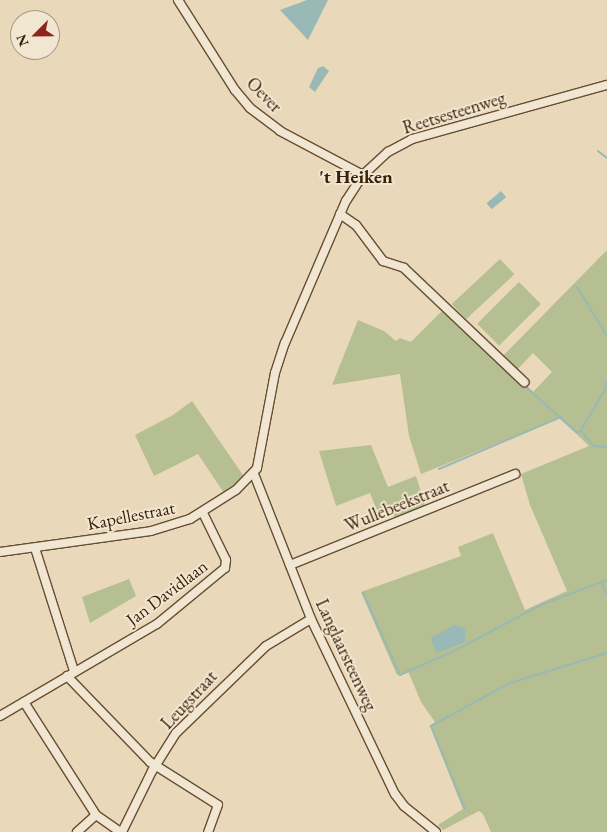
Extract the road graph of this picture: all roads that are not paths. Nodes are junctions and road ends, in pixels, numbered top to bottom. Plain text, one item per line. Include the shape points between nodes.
1 (178, 0) edge
2 (607, 85) edge
3 (362, 175) junction
4 (340, 214) junction
5 (524, 382) dead end
6 (254, 474) junction
7 (515, 474) dead end
8 (203, 513) junction
9 (35, 548) junction
10 (0, 552) edge
11 (290, 565) junction
12 (311, 619) junction
13 (70, 674) junction
14 (24, 702) junction
15 (0, 715) edge
16 (156, 764) junction
17 (96, 815) junction
18 (77, 832) edge
19 (121, 832) edge
20 (208, 832) edge
21 (436, 832) edge

1 - 3 street, Oever via 250,108 280,131
2 - 3 street, Reetsesteenweg via 412,139 388,152
3 - 4 street, Reetsesteenweg
4 - 5 street via 356,225 383,261 404,268
4 - 6 street, Reetsesteenweg via 275,373
6 - 8 street, Kapellestraat
6 - 11 street, Langlaarsteenweg
7 - 11 street, Wullebeekstraat
8 - 9 street, Kapellestraat via 151,531
8 - 13 street, Jan Davidlaan via 226,560 225,568 157,624
9 - 10 street, Kapellestraat
9 - 13 street
11 - 12 street, Langlaarsteenweg
12 - 16 street, Leugstraat via 266,646 201,706 176,733
12 - 21 street, Langlaarsteenweg via 398,799
13 - 14 street, Jan Davidlaan
13 - 16 street
14 - 15 street, Jan Davidlaan
14 - 17 street
16 - 19 street, Leugstraat
16 - 20 street via 218,805
17 - 18 street
17 - 19 street

